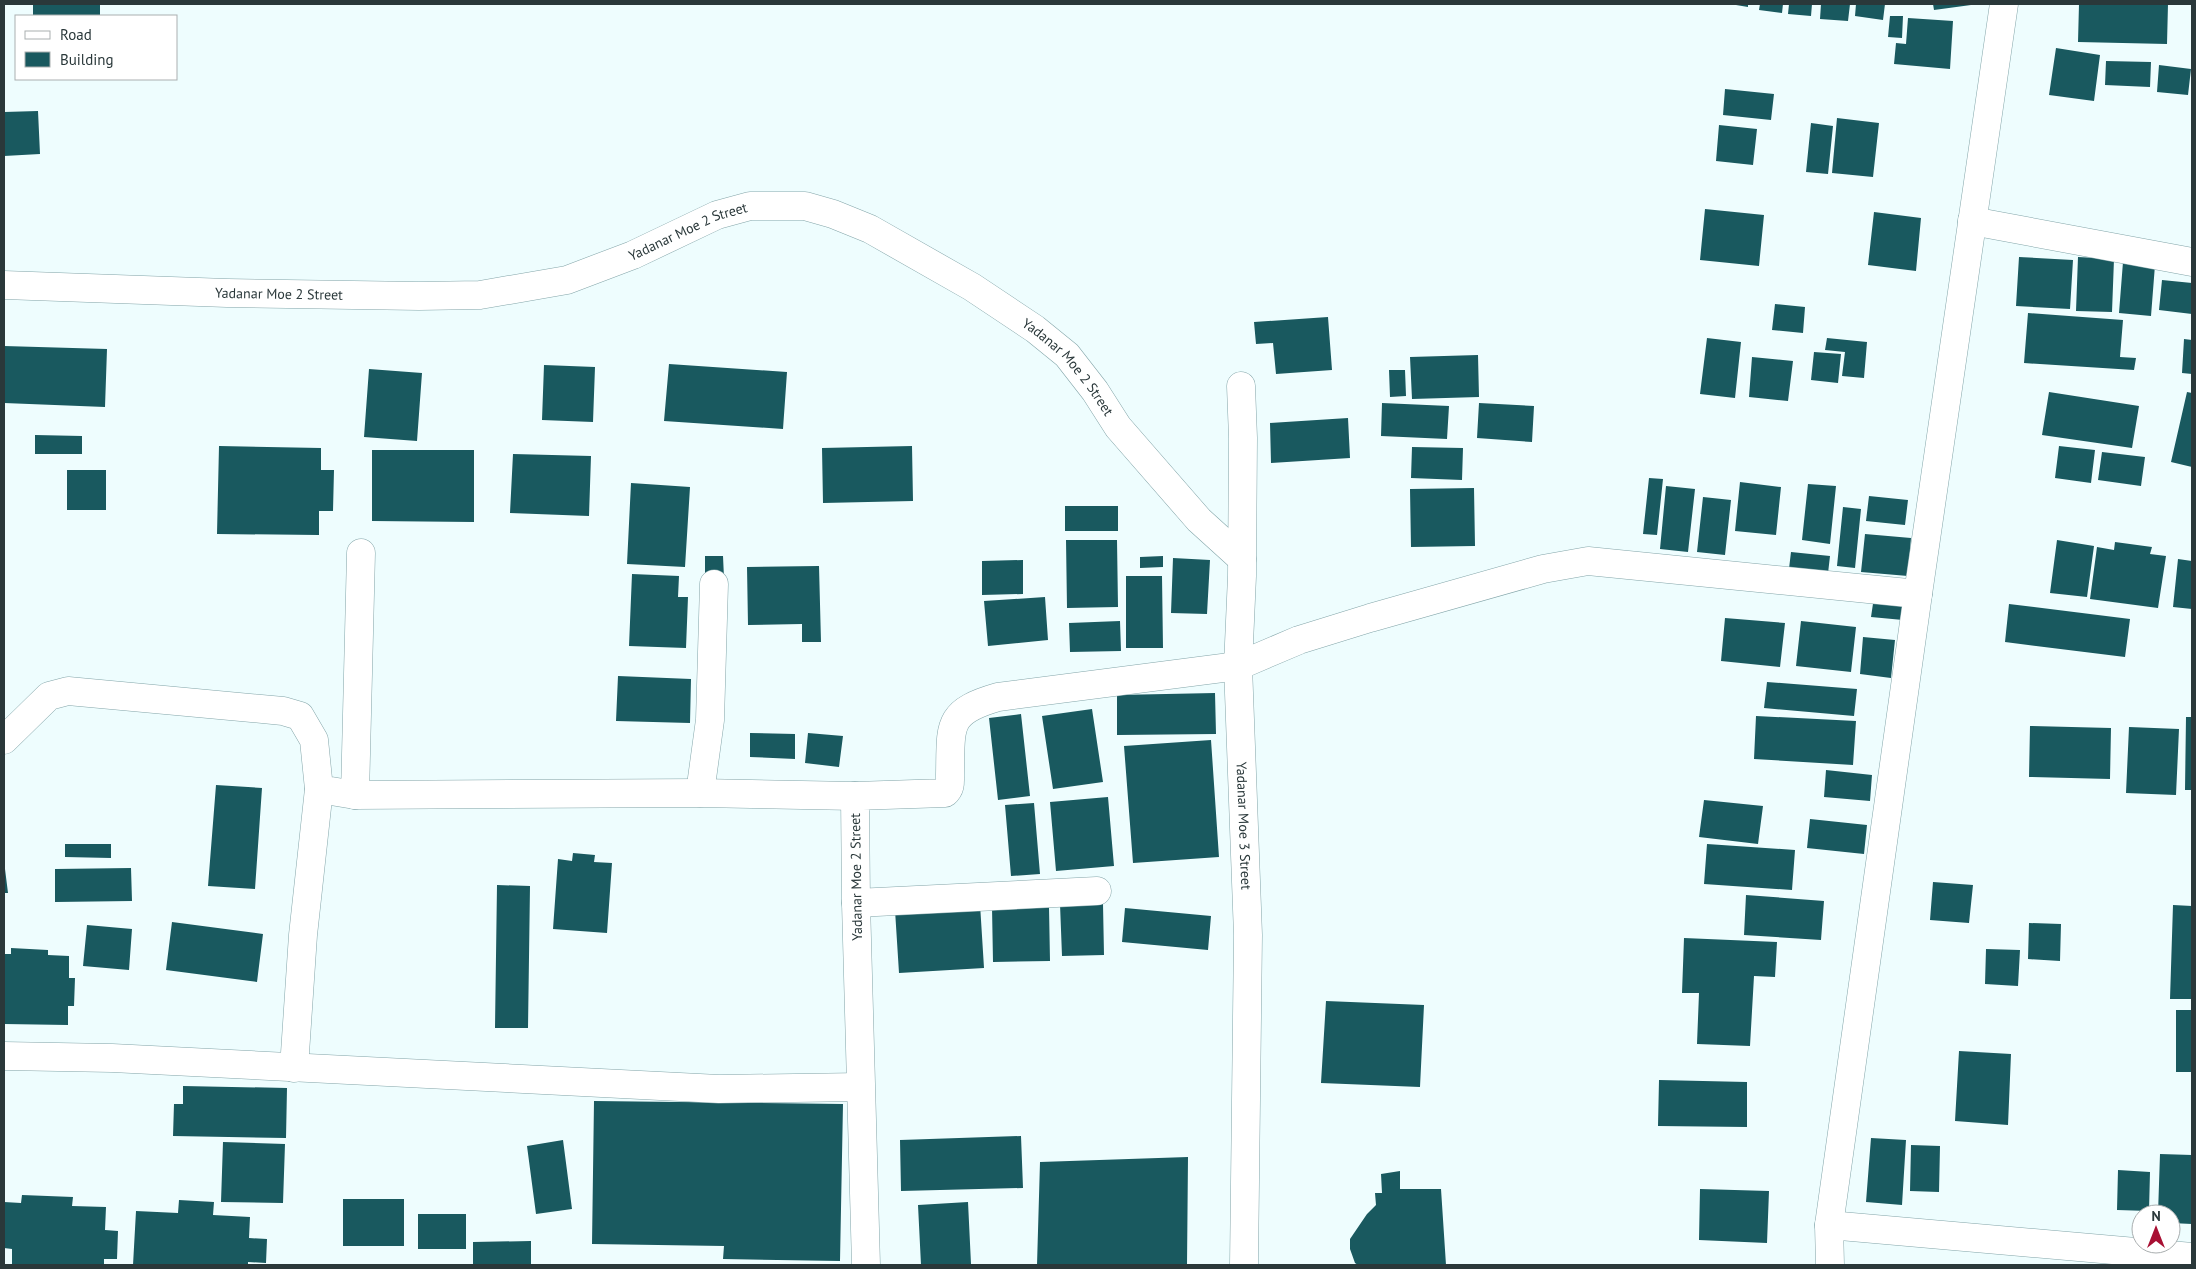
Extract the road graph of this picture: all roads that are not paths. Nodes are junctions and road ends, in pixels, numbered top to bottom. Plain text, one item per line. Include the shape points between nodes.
1 (2004, 4) edge
2 (1972, 222) junction
3 (2192, 262) edge
4 (4, 284) edge
5 (1241, 386) dead end
6 (361, 553) dead end
7 (1242, 559) junction
8 (714, 584) dead end
9 (1918, 594) junction
10 (1238, 666) junction
11 (4, 740) edge
12 (319, 789) junction
13 (700, 793) junction
14 (355, 795) junction
15 (855, 796) junction
16 (1097, 891) dead end
17 (856, 902) junction
18 (4, 1056) edge
19 (294, 1068) junction
20 (860, 1087) junction
21 (1829, 1225) junction
22 (2192, 1256) edge
23 (866, 1265) edge
24 (1244, 1265) edge
25 (1830, 1265) edge

1 - 2 street
2 - 3 street
2 - 9 street
4 - 7 street, Yadanar Moe 2 Street via 227,293 480,295 567,280 633,256 717,215 750,206 805,206 870,229 1035,329 1067,356 1118,427 1200,520
5 - 7 street, Yadanar Moe 3 Street
6 - 14 street
7 - 10 street, Yadanar Moe 3 Street
8 - 13 street via 710,720
9 - 10 street via 1588,561 1543,569 1370,618 1299,640
9 - 21 street
10 - 15 street, Yadanar Moe 2 Street via 979,702 965,709 954,725 950,786 945,793
10 - 24 street, Yadanar Moe 3 Street via 1248,935
11 - 12 street via 49,696 68,691 283,711 300,716 314,740
12 - 14 street
12 - 19 street
13 - 14 street
13 - 15 street
15 - 17 street, Yadanar Moe 2 Street
16 - 17 street
17 - 20 street, Yadanar Moe 2 Street
18 - 19 street
19 - 20 street via 719,1089
20 - 23 street, Yadanar Moe 2 Street
21 - 22 street
21 - 25 street

